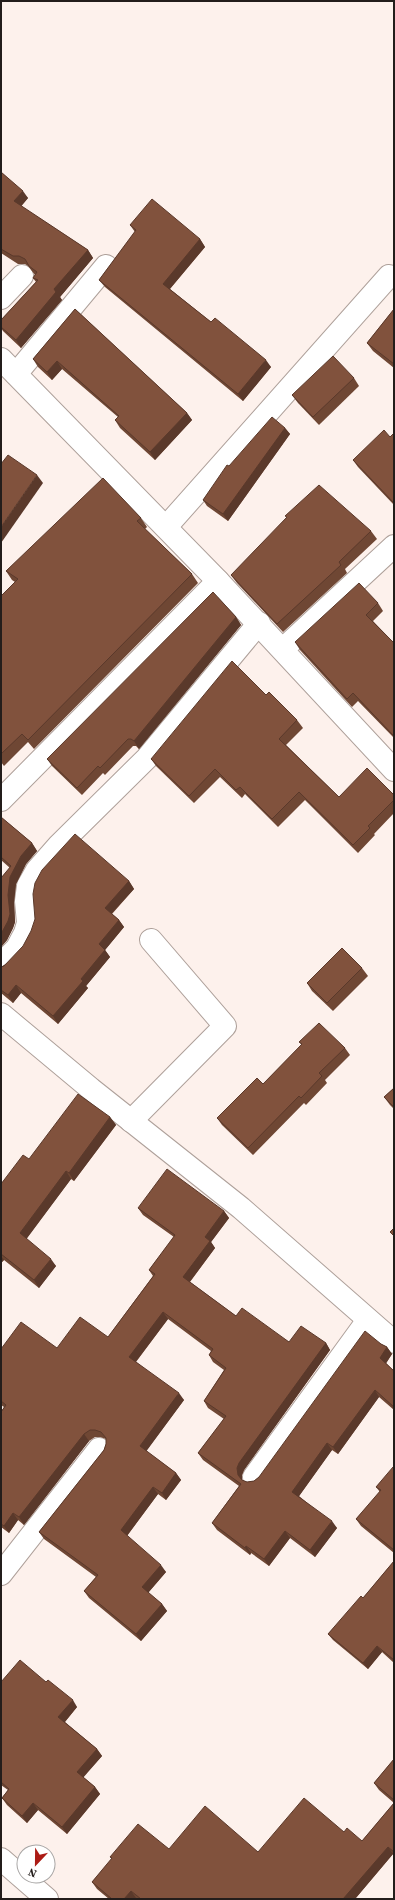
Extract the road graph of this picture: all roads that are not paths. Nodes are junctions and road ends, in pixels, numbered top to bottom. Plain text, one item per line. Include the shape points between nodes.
1 (106, 266) dead end
2 (22, 276) dead end
3 (389, 276) dead end
4 (1, 298) edge
5 (8, 366) edge
6 (166, 527) junction
7 (394, 546) edge
8 (218, 581) junction
9 (259, 623) junction
10 (282, 649) junction
11 (394, 770) edge
12 (1, 800) edge
13 (151, 940) dead end
14 (1, 964) edge
15 (1, 1014) edge
16 (131, 1121) junction
17 (368, 1320) junction
18 (394, 1342) edge
19 (99, 1449) dead end
20 (254, 1477) dead end
21 (1, 1574) edge
22 (1, 1859) edge
23 (47, 1899) edge

1 - 5 street
2 - 4 street
3 - 6 street
5 - 6 street
6 - 8 street
7 - 10 street
8 - 9 street
8 - 12 street
9 - 10 street
9 - 14 street via 147,758 37,870 28,886 28,923 25,933 17,948
10 - 11 street
13 - 16 street via 226,1026
15 - 16 street
16 - 17 street via 241,1208
17 - 18 street
17 - 20 street
19 - 21 street
22 - 23 street

